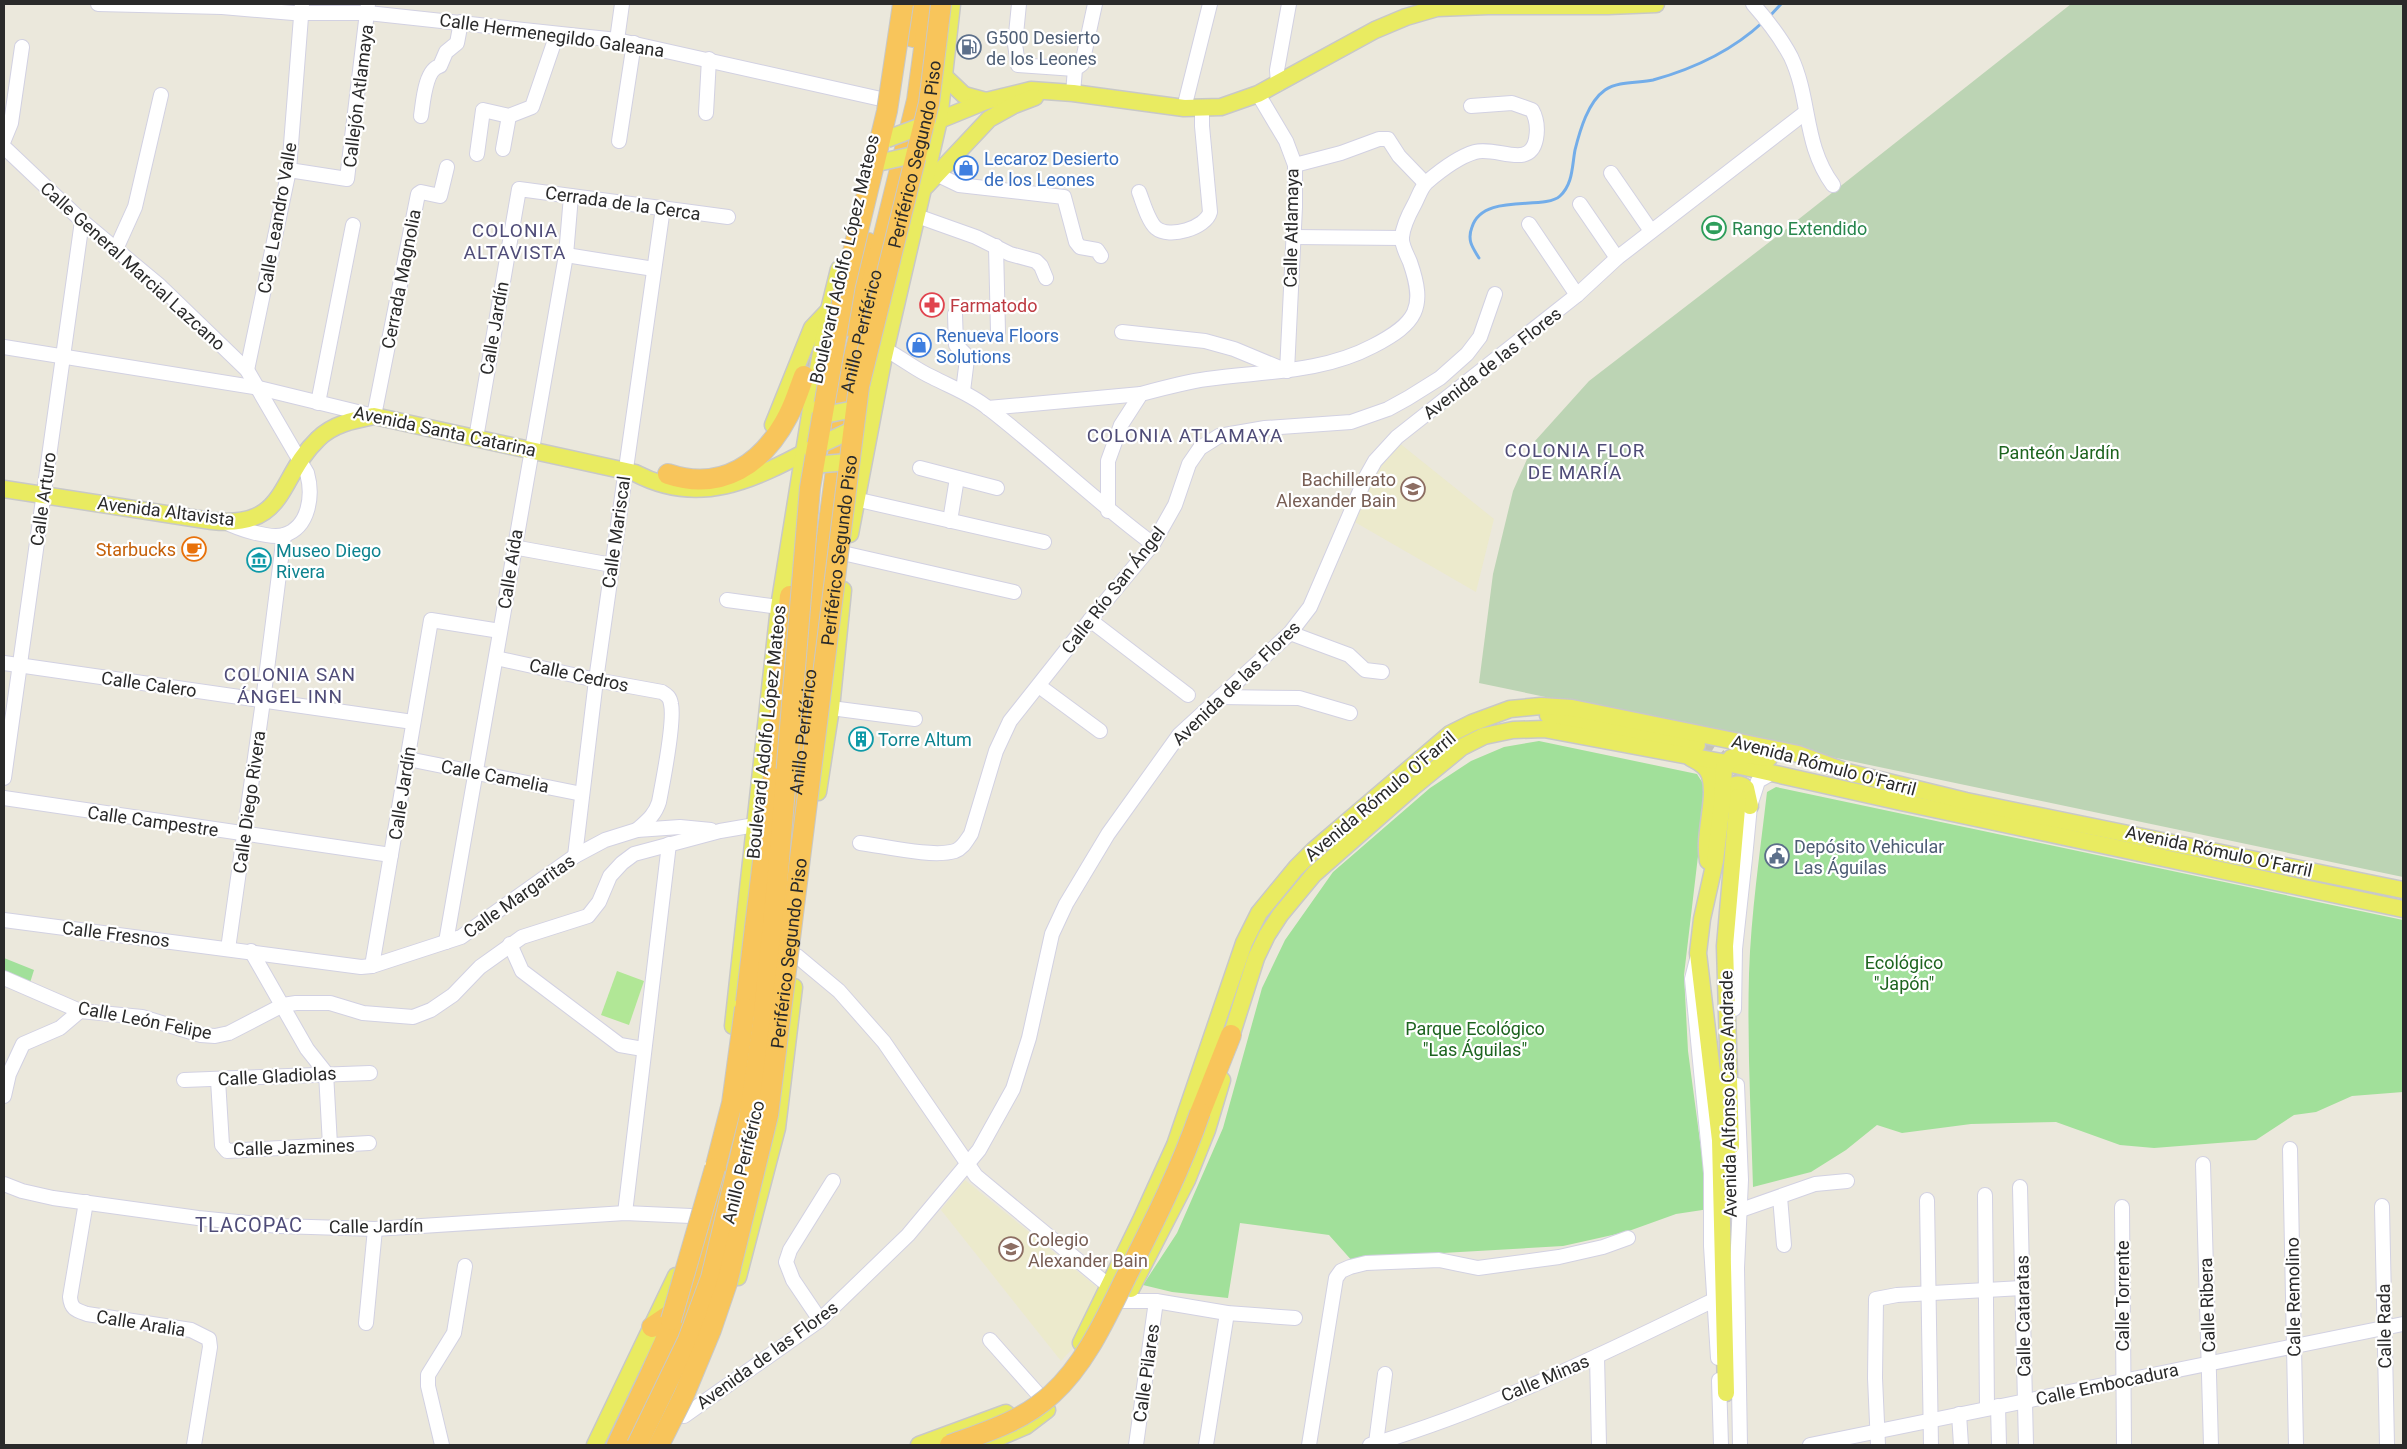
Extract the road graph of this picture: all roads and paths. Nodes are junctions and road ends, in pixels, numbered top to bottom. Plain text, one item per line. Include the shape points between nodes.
1 (98, 4) edge
2 (622, 4) edge
3 (895, 4) edge
4 (903, 4) edge
5 (915, 4) edge
6 (930, 4) edge
7 (941, 4) edge
8 (952, 4) edge
9 (1019, 4) edge
10 (1095, 4) edge
11 (1210, 4) edge
12 (1289, 4) edge
13 (1656, 4) edge
14 (302, 8) edge
15 (368, 8) edge
16 (1761, 14) edge
17 (461, 22) junction
18 (556, 34) junction
19 (617, 40) junction
20 (634, 43) junction
21 (22, 47) dead end
22 (709, 59) junction
23 (1075, 69) junction
24 (944, 76) junction
25 (1278, 84) junction
26 (1052, 92) junction
27 (1073, 93) junction
28 (1258, 94) junction
29 (161, 95) dead end
30 (881, 99) junction
31 (986, 101) junction
32 (1471, 106) dead end
33 (1184, 108) junction
34 (1202, 109) junction
35 (1806, 112) junction
36 (706, 113) dead end
37 (421, 116) dead end
38 (509, 116) junction
39 (933, 122) junction
40 (4, 140) edge
41 (619, 141) dead end
42 (871, 145) junction
43 (4, 147) edge
44 (503, 149) dead end
45 (927, 152) junction
46 (477, 154) dead end
47 (874, 163) junction
48 (1295, 164) junction
49 (447, 167) dead end
50 (289, 170) junction
51 (1611, 173) dead end
52 (936, 174) junction
53 (1830, 180) dead end
54 (1426, 184) junction
55 (924, 187) junction
56 (519, 189) joint
57 (1139, 192) dead end
58 (571, 196) junction
59 (1580, 204) dead end
60 (662, 208) junction
61 (728, 216) dead end
62 (917, 216) junction
63 (82, 221) junction
64 (1529, 224) dead end
65 (353, 225) dead end
66 (1652, 231) junction
67 (1293, 237) junction
68 (1402, 238) junction
69 (996, 246) junction
70 (116, 249) junction
71 (566, 255) junction
72 (1101, 256) dead end
73 (1617, 258) junction
74 (654, 269) junction
75 (1046, 278) dead end
76 (1495, 294) dead end
77 (1577, 295) junction
78 (829, 310) junction
79 (956, 314) dead end
80 (998, 332) dead end
81 (1122, 332) dead end
82 (4, 347) edge
83 (886, 350) junction
84 (63, 358) junction
85 (247, 370) junction
86 (1287, 371) junction
87 (809, 383) junction
88 (259, 388) junction
89 (963, 391) junction
90 (1141, 394) junction
91 (875, 398) junction
92 (318, 402) junction
93 (988, 408) junction
94 (374, 416) junction
95 (872, 420) junction
96 (476, 438) junction
97 (532, 449) junction
98 (301, 460) junction
99 (855, 462) junction
100 (806, 466) junction
101 (920, 468) dead end
102 (630, 473) junction
103 (668, 474) junction
104 (758, 474) junction
105 (957, 478) junction
106 (997, 488) dead end
107 (4, 489) edge
108 (44, 495) junction
109 (856, 499) junction
110 (1108, 511) junction
111 (950, 521) junction
112 (225, 522) junction
113 (284, 535) junction
114 (1044, 542) dead end
115 (1153, 544) junction
116 (513, 546) junction
117 (847, 554) junction
118 (612, 565) junction
119 (1014, 592) dead end
120 (727, 600) dead end
121 (784, 602) junction
122 (1090, 620) junction
123 (825, 628) dead end
124 (500, 631) junction
125 (1290, 633) junction
126 (496, 658) junction
127 (4, 663) edge
128 (20, 665) junction
129 (835, 668) junction
130 (1382, 672) dead end
131 (596, 680) junction
132 (1039, 686) junction
133 (1188, 695) dead end
134 (1220, 697) junction
135 (263, 701) junction
136 (831, 708) junction
137 (1350, 712) dead end
138 (1498, 714) junction
139 (915, 719) dead end
140 (413, 722) junction
141 (1100, 731) dead end
142 (1692, 751) junction
143 (408, 759) junction
144 (1727, 763) junction
145 (474, 772) junction
146 (1847, 772) junction
147 (1772, 773) junction
148 (4, 778) edge
149 (582, 794) junction
150 (1904, 795) junction
151 (4, 798) edge
152 (1744, 802) junction
153 (1722, 803) junction
154 (755, 825) junction
155 (637, 830) junction
156 (720, 831) junction
157 (244, 834) junction
158 (860, 843) dead end
159 (669, 844) junction
160 (391, 855) junction
161 (575, 856) junction
162 (1711, 874) junction
163 (2403, 890) edge
164 (746, 905) junction
165 (2403, 908) edge
166 (4, 920) edge
167 (765, 926) junction
168 (446, 942) junction
169 (510, 944) junction
170 (228, 949) junction
171 (251, 951) junction
172 (1698, 953) junction
173 (797, 956) junction
174 (372, 966) junction
175 (4, 978) edge
176 (283, 1006) junction
177 (80, 1011) junction
178 (1231, 1035) junction
179 (643, 1049) junction
180 (1732, 1063) junction
181 (326, 1073) junction
182 (370, 1073) dead end
183 (184, 1080) dead end
184 (218, 1080) junction
185 (4, 1096) edge
186 (740, 1107) junction
187 (718, 1124) junction
188 (369, 1144) dead end
189 (330, 1145) junction
190 (2290, 1149) dead end
191 (2203, 1164) dead end
192 (967, 1165) junction
193 (833, 1181) dead end
194 (1847, 1181) dead end
195 (4, 1184) edge
196 (2020, 1187) dead end
197 (1985, 1195) dead end
198 (1780, 1197) junction
199 (1927, 1200) dead end
200 (86, 1202) junction
201 (2382, 1206) dead end
202 (2122, 1207) dead end
203 (1741, 1210) junction
204 (625, 1213) junction
205 (691, 1216) junction
206 (375, 1229) junction
207 (751, 1230) junction
208 (1628, 1238) dead end
209 (1784, 1245) dead end
210 (720, 1250) junction
211 (465, 1266) dead end
212 (1111, 1283) junction
213 (2022, 1288) junction
214 (1987, 1291) junction
215 (1928, 1294) junction
216 (1127, 1295) junction
217 (1714, 1300) junction
218 (1156, 1301) junction
219 (1227, 1313) junction
220 (1295, 1318) dead end
221 (667, 1319) junction
222 (820, 1320) junction
223 (366, 1323) dead end
224 (2403, 1324) edge
225 (2383, 1328) junction
226 (990, 1340) dead end
227 (2295, 1345) junction
228 (1597, 1356) junction
229 (2209, 1363) junction
230 (1385, 1374) dead end
231 (2123, 1380) junction
232 (1038, 1394) junction
233 (2024, 1401) junction
234 (1992, 1407) junction
235 (1959, 1414) junction
236 (684, 1416) junction
237 (1930, 1420) junction
238 (1878, 1438) edge
239 (1373, 1444) edge
240 (194, 1445) edge
241 (442, 1445) edge
242 (594, 1445) edge
243 (603, 1445) edge
244 (612, 1445) edge
245 (616, 1445) edge
246 (632, 1445) edge
247 (637, 1445) edge
248 (659, 1445) edge
249 (670, 1445) edge
250 (919, 1445) edge
251 (950, 1445) edge
252 (981, 1445) edge
253 (1136, 1445) edge
254 (1206, 1445) edge
255 (1309, 1445) edge
256 (1599, 1445) edge
257 (1721, 1445) edge
258 (1740, 1445) edge
259 (1814, 1445) edge
260 (1931, 1445) edge
261 (1961, 1445) edge
262 (1999, 1445) edge
263 (2026, 1445) edge
264 (2124, 1445) edge
265 (2210, 1445) edge
266 (2296, 1445) edge
267 (2387, 1445) edge

1 - 14 street, Calle Hermenegildo Galeana
2 - 19 street
3 - 30 main road, Boulevard Adolfo López Mateos
4 - 247 highway, Periférico Segundo Piso, bridge via 887,111 845,285 810,488 777,884 748,1120 711,1278 688,1340
5 - 167 highway, Anillo Periférico via 906,97 832,378
6 - 210 highway, Anillo Periférico via 917,100 848,381 802,734 756,1129
7 - 248 highway, Periférico Segundo Piso, bridge via 929,103 859,386 768,1115 727,1283 708,1338
8 - 24 main road
9 - 23 street via 1015,44 1018,65
10 - 23 street via 1082,64
11 - 33 street
12 - 25 street via 1277,70
13 - 25 main road via 1437,8 1375,30
14 - 15 street, Calle Hermenegildo Galeana
14 - 50 street, Calle Leandro Valle
15 - 17 street, Calle Hermenegildo Galeana
15 - 50 street, Callejón Atlamaya via 347,180
16 - 35 street via 1791,58
17 - 18 street, Calle Hermenegildo Galeana
17 - 37 street via 457,43 446,52 440,66 430,73
18 - 19 street, Calle Hermenegildo Galeana
18 - 38 street via 532,107
19 - 20 street, Calle Hermenegildo Galeana
20 - 22 street, Calle Hermenegildo Galeana
20 - 41 street
21 - 40 street via 11,123
22 - 30 street, Calle Hermenegildo Galeana
22 - 36 street
23 - 27 street
24 - 31 main road via 964,95
24 - 39 main road
25 - 28 main road
26 - 27 main road
26 - 31 main road via 1031,90
26 - 52 main road via 1014,105 989,119
27 - 33 main road
28 - 34 main road via 1221,107
28 - 48 street, Calle Atlamaya via 1286,141
29 - 70 street via 135,207
30 - 42 main road, Boulevard Adolfo López Mateos
31 - 39 main road
32 - 54 street via 1512,103 1532,110 1536,117 1535,145 1530,153 1523,156 1499,151 1477,152 1461,158
33 - 34 main road
34 - 57 street via 1208,218 1173,233 1163,232 1154,227
35 - 53 street via 1814,148
35 - 66 street, Avenida de las Flores
38 - 44 street
38 - 46 street via 483,110
39 - 42 main road, bridge
39 - 45 main road
42 - 47 main road, Boulevard Adolfo López Mateos
43 - 63 street, Calle General Marcial Lazcano
45 - 47 main road, bridge
45 - 55 main road
47 - 78 main road, Boulevard Adolfo López Mateos
48 - 54 street via 1388,139 1399,156
48 - 67 street, Calle Atlamaya
49 - 94 street, Cerrada Magnolia via 440,196 418,194
50 - 85 street, Calle Leandro Valle
51 - 66 street
52 - 55 main road
52 - 72 street via 959,185 1064,197 1076,242 1080,247 1097,250
54 - 68 street via 1411,210
55 - 62 main road
56 - 58 street, Cerrada de la Cerca
56 - 96 street, Calle Jardín
58 - 60 street, Cerrada de la Cerca
58 - 71 street, Calle Aída
59 - 73 street
60 - 61 street, Cerrada de la Cerca
60 - 74 street, Calle Mariscal
62 - 69 street
62 - 83 main road
63 - 70 street, Calle General Marcial Lazcano
63 - 84 street, Calle Arturo
64 - 77 street
65 - 92 street
66 - 73 street, Avenida de las Flores
67 - 68 street
67 - 86 street, Calle Atlamaya
68 - 86 street via 1419,293 1413,316 1374,346 1336,362
69 - 75 street via 1010,254 1036,261
69 - 80 street
70 - 85 street, Calle General Marcial Lazcano via 160,286
71 - 74 street
71 - 97 street, Calle Aída
73 - 77 street, Avenida de las Flores
74 - 102 street, Calle Mariscal
76 - 115 street, Calle Río San Ángel via 1480,337 1467,354 1440,378 1395,406 1351,422 1265,428 1208,441 1190,464 1175,505
77 - 125 street, Avenida de las Flores via 1386,448 1366,477 1310,607
78 - 87 main road, Boulevard Adolfo López Mateos
78 - 103 main road via 812,328 781,408 762,440 724,467 695,474
79 - 89 street via 956,345 967,359
81 - 86 street via 1205,341
82 - 84 street, Avenida Santa Catarina
83 - 89 street via 930,377
83 - 91 main road
84 - 88 street, Avenida Santa Catarina
84 - 108 street, Calle Arturo
85 - 88 street, Calle General Marcial Lazcano
86 - 90 street via 1207,379
87 - 91 main road, bridge via 819,408 829,414 855,409
87 - 100 main road, Boulevard Adolfo López Mateos
87 - 103 highway via 771,442 750,462 714,479 685,480
88 - 92 street, Avenida Santa Catarina
88 - 98 street
89 - 93 street
90 - 93 street
90 - 110 street via 1121,425 1108,461
91 - 95 main road
92 - 94 street, Avenida Santa Catarina
93 - 110 street
94 - 96 main road, Avenida Santa Catarina
94 - 98 main road, Avenida Altavista via 329,430 319,437
95 - 99 main road
95 - 100 main road, Avenida Santa Catarina, bridge via 854,429
96 - 97 main road, Avenida Santa Catarina
97 - 102 main road, Avenida Santa Catarina
97 - 116 street, Calle Aída
98 - 112 main road, Avenida Altavista via 283,492 263,514 242,522
98 - 113 street via 310,485 310,500 303,521
99 - 100 main road, bridge
99 - 109 main road
100 - 104 main road, Avenida Santa Catarina
100 - 104 main road via 792,478 782,472
100 - 121 main road, Boulevard Adolfo López Mateos
101 - 105 street
102 - 103 main road
102 - 104 main road, Avenida Santa Catarina via 671,487 705,490
102 - 118 street, Calle Mariscal
105 - 106 street
105 - 111 street
107 - 108 main road, Avenida Altavista
108 - 112 main road, Avenida Altavista
108 - 128 street, Calle Arturo
109 - 111 street
109 - 117 main road
110 - 115 street
111 - 114 street
112 - 113 street via 239,529
113 - 135 street, Calle Diego Rivera
115 - 122 street, Calle Río San Ángel
116 - 118 street
116 - 124 street, Calle Aída
117 - 119 street
117 - 129 main road
118 - 131 street, Calle Mariscal
120 - 121 street
121 - 154 main road, Boulevard Adolfo López Mateos
121 - 221 highway, bridge via 773,778 732,1103 686,1271
122 - 132 street, Calle Río San Ángel
122 - 133 street
123 - 129 highway
124 - 126 street, Calle Aída
124 - 140 street, Calle Jardín via 432,620
125 - 130 street via 1349,655 1365,670
125 - 134 street, Avenida de las Flores
126 - 131 street, Calle Cedros
126 - 145 street, Calle Aída
127 - 128 street, Calle Calero
128 - 135 street, Calle Calero
128 - 148 street, Calle Arturo
129 - 136 main road
131 - 149 street, Calle Mariscal
131 - 155 street, Calle Cedros via 662,692 672,705 656,811
132 - 141 street
132 - 158 street, Calle Río San Ángel via 1010,721 996,751 971,834 964,846 954,852 915,852
134 - 137 street via 1299,698
134 - 192 street, Avenida de las Flores via 1179,735 1147,777 1066,904 1052,934 1029,1038 1013,1089
135 - 140 street, Calle Calero
135 - 157 street, Calle Diego Rivera
136 - 139 street
136 - 173 main road via 812,828
138 - 142 main road via 1532,712
138 - 146 main road, Avenida Rómulo O'Farril via 1524,706 1572,708 1798,754
138 - 212 main road, Avenida Rómulo O'Farril via 1458,730 1425,753 1314,850 1259,913 1244,943 1175,1145
140 - 143 street, Calle Jardín
142 - 144 main road, Avenida Rómulo O'Farril
142 - 162 main road via 1710,775 1712,786 1706,835
142 - 178 main road, Avenida Rómulo O'Farril via 1528,728 1496,733 1462,747 1314,874 1280,915 1256,958
143 - 145 street, Calle Camelia
143 - 160 street, Calle Jardín
144 - 146 main road via 1730,758 1748,755 1824,771
144 - 147 main road, Avenida Rómulo O'Farril
144 - 153 main road, Avenida Alfonso Caso Andrade via 1723,774
145 - 149 street, Calle Camelia
145 - 168 street, Calle Aída
146 - 150 main road, Avenida Rómulo O'Farril
147 - 150 main road, Avenida Rómulo O'Farril
147 - 152 street via 1758,781
149 - 161 street, Calle Mariscal
150 - 163 main road, Avenida Rómulo O'Farril
150 - 165 main road, Avenida Rómulo O'Farril
151 - 157 street, Calle Campestre
152 - 153 main road via 1746,788 1739,784 1731,786
152 - 180 main road, Avenida Alfonso Caso Andrade via 1725,946
153 - 162 main road, Avenida Alfonso Caso Andrade
154 - 156 street, Calle León Felipe
154 - 164 main road, Boulevard Adolfo López Mateos
155 - 156 street, Calle Margaritas via 680,827
155 - 161 street, Calle Margaritas via 605,840
156 - 159 street, Calle León Felipe
157 - 160 street, Calle Campestre
157 - 170 street, Calle Diego Rivera
159 - 169 street, Calle León Felipe via 645,849 622,863 610,876 595,910 588,916 522,937
159 - 179 street
160 - 174 street, Calle Jardín
161 - 168 street, Calle Margaritas via 461,937
162 - 172 main road, Avenida Alfonso Caso Andrade
164 - 167 highway
164 - 187 main road, Boulevard Adolfo López Mateos via 727,1074
166 - 170 street, Calle Fresnos
167 - 186 highway, Anillo Periférico
168 - 174 street, Calle Margaritas
169 - 176 street, Calle León Felipe via 480,967 453,995 431,1010 413,1017 363,1013 330,1003
169 - 179 street via 522,970 620,1045
170 - 171 street, Calle Margaritas
171 - 174 street, Calle Margaritas
171 - 176 street
172 - 180 main road, Avenida Alfonso Caso Andrade via 1720,1140 1729,1392
172 - 217 street via 1692,979 1711,1173
173 - 192 street via 839,991 884,1042
173 - 207 main road via 777,1128
175 - 177 street, Calle León Felipe
176 - 177 street, Calle León Felipe via 248,1025 215,1036 142,1017
176 - 181 street via 307,1049
177 - 185 street via 60,1028 23,1044 9,1074
178 - 216 main road, Avenida Rómulo O'Farril via 1207,1130 1176,1203
178 - 251 highway, bridge via 1172,1185 1114,1302 1078,1365 1052,1394 1031,1410 1000,1427
179 - 204 street
180 - 203 street via 1741,1140
181 - 182 street, Calle Gladiolas
181 - 184 street, Calle Gladiolas
181 - 189 street
183 - 184 street, Calle Gladiolas
184 - 189 street, Calle Jazmines via 224,1149
186 - 187 highway
186 - 221 highway, Anillo Periférico via 704,1252
187 - 205 main road, Boulevard Adolfo López Mateos
188 - 189 street, Calle Jazmines
190 - 227 street, Calle Remolino
191 - 229 street, Calle Ribera
192 - 212 street via 976,1176
192 - 222 street, Avenida de las Flores via 908,1235
193 - 222 street via 790,1250 786,1262 793,1280
194 - 198 street via 1815,1184
195 - 200 street, Calle Jardín via 52,1198
196 - 213 street, Calle Cataratas
197 - 214 street
198 - 203 street
198 - 209 street
199 - 215 street
200 - 206 street, Calle Jardín via 280,1226
200 - 240 street, Calle Aralia via 70,1297 75,1310 191,1330 209,1339
201 - 225 street, Calle Rada
202 - 231 street, Calle Torrente
203 - 258 street via 1737,1268
204 - 205 street, Calle Jardín
204 - 206 street, Calle Jardín
205 - 221 main road, Boulevard Adolfo López Mateos
206 - 223 street
207 - 210 highway
207 - 236 main road via 735,1289
208 - 255 street via 1559,1257 1478,1268 1421,1259 1366,1263 1342,1271 1336,1278
210 - 246 highway, Anillo Periférico via 681,1343
211 - 241 street via 454,1333 428,1375
212 - 216 main road
212 - 232 main road, Avenida Rómulo O'Farril via 1073,1358
213 - 214 street
213 - 233 street, Calle Cataratas
214 - 215 street
214 - 234 street
215 - 237 street
215 - 238 street via 1880,1296 1876,1299
216 - 218 street
216 - 252 main road, Avenida Rómulo O'Farril via 1097,1353 1059,1400 1026,1426
217 - 228 street, Calle Minas
217 - 257 street
218 - 219 street
218 - 253 street, Calle Pilares
219 - 220 street
219 - 254 street
221 - 242 main road, Boulevard Adolfo López Mateos
221 - 243 highway
221 - 244 highway
221 - 245 highway, Anillo Periférico
222 - 236 street, Avenida de las Flores
224 - 225 street, Calle Embocadura
225 - 227 street, Calle Embocadura
225 - 267 street, Calle Rada
226 - 232 street
227 - 229 street, Calle Embocadura
227 - 266 street, Calle Remolino
228 - 239 street, Calle Minas via 1419,1430
228 - 256 street
229 - 231 street, Calle Embocadura
229 - 265 street, Calle Ribera
230 - 239 street
231 - 233 street, Calle Embocadura
231 - 264 street, Calle Torrente
232 - 250 main road, Avenida Rómulo O'Farril via 1000,1416
233 - 234 street, Calle Embocadura
233 - 263 street, Calle Cataratas
234 - 235 street, Calle Embocadura
234 - 262 street
235 - 237 street, Calle Embocadura
235 - 261 street
236 - 249 main road
237 - 238 street, Calle Embocadura
237 - 260 street
238 - 259 street, Calle Embocadura

